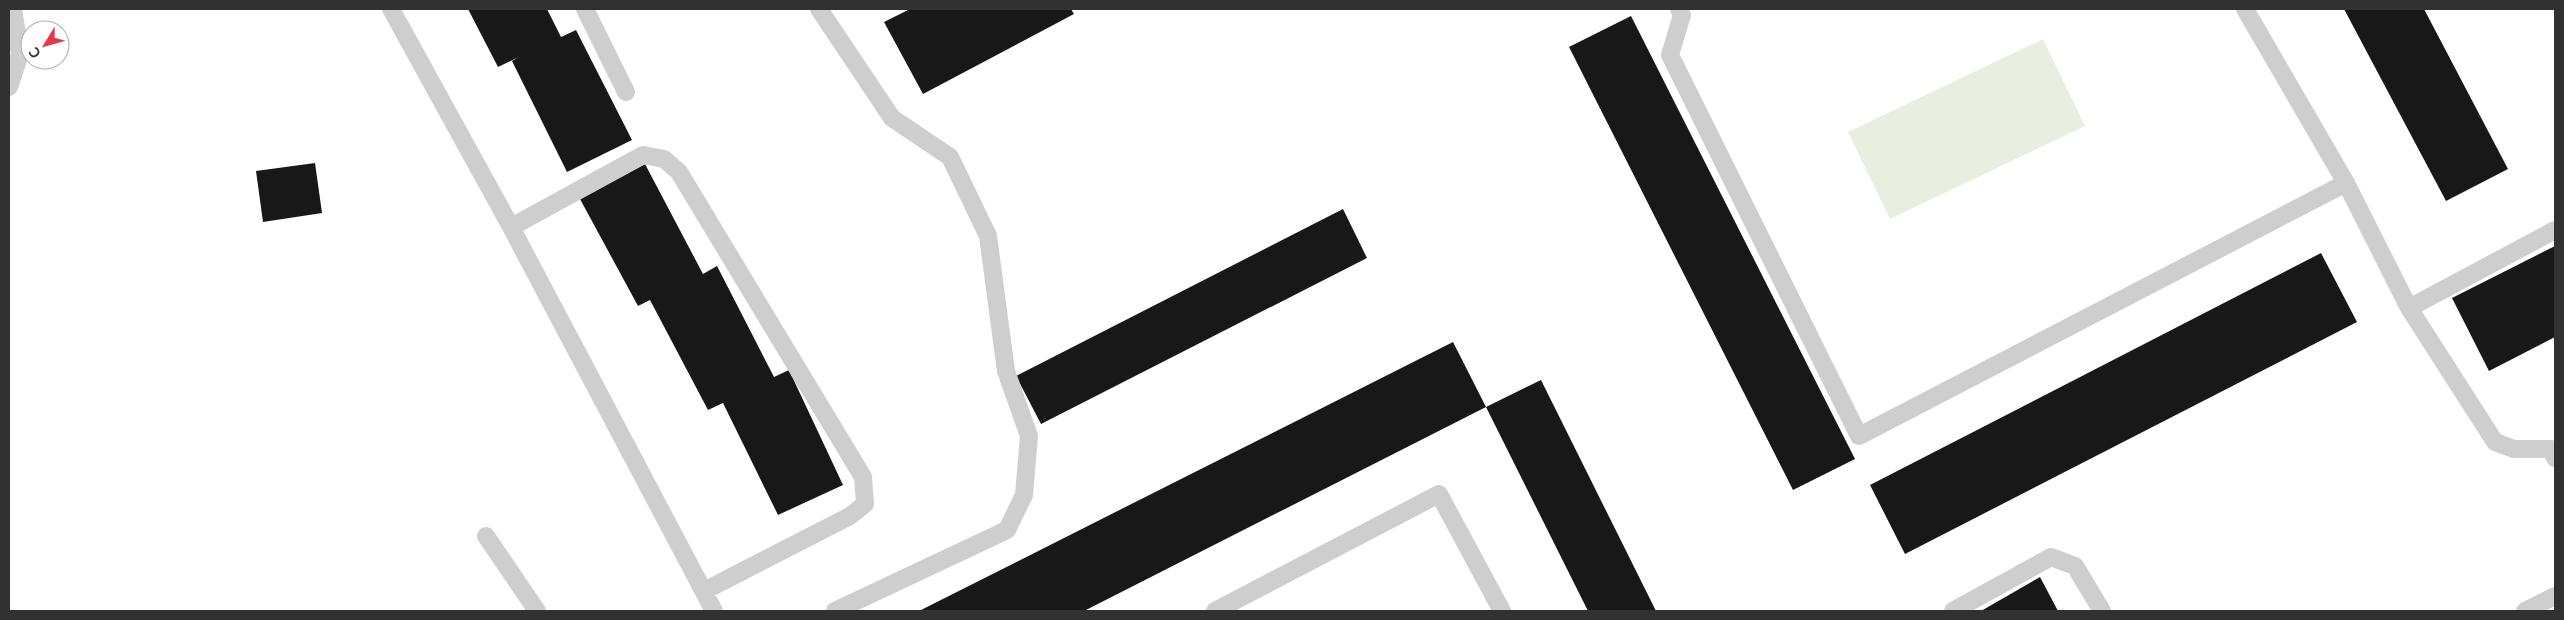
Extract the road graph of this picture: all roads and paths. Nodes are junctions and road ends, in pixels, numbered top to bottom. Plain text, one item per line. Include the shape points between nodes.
1 (13, 9) edge
2 (392, 9) edge
3 (586, 9) edge
4 (819, 9) edge
5 (2245, 9) edge
6 (1685, 11) edge
7 (9, 87) edge
8 (626, 92) dead end
9 (2346, 183) junction
10 (511, 227) junction
11 (2555, 230) edge
12 (2409, 308) junction
13 (2555, 458) edge
14 (486, 536) dead end
15 (704, 591) junction
16 (2555, 596) edge
17 (537, 611) edge
18 (714, 611) edge
19 (835, 611) edge
20 (1215, 611) edge
21 (1502, 611) edge
22 (1953, 611) edge
23 (2102, 611) edge
24 (2525, 611) edge

1 - 7 lane via 20,54
2 - 10 lane
3 - 8 lane
4 - 19 lane via 892,118 950,158 988,236 1006,371 1029,436 1024,495 1007,530
5 - 9 lane
6 - 9 lane via 1670,55 1858,436
9 - 12 lane
10 - 15 lane
10 - 15 lane via 643,155 664,159 679,172 862,477 865,504 850,516
11 - 12 lane
12 - 13 lane via 2495,442 2514,449 2550,449
14 - 17 lane
15 - 18 lane
16 - 24 lane
20 - 21 lane via 1439,494
22 - 23 lane via 2051,557 2075,566

